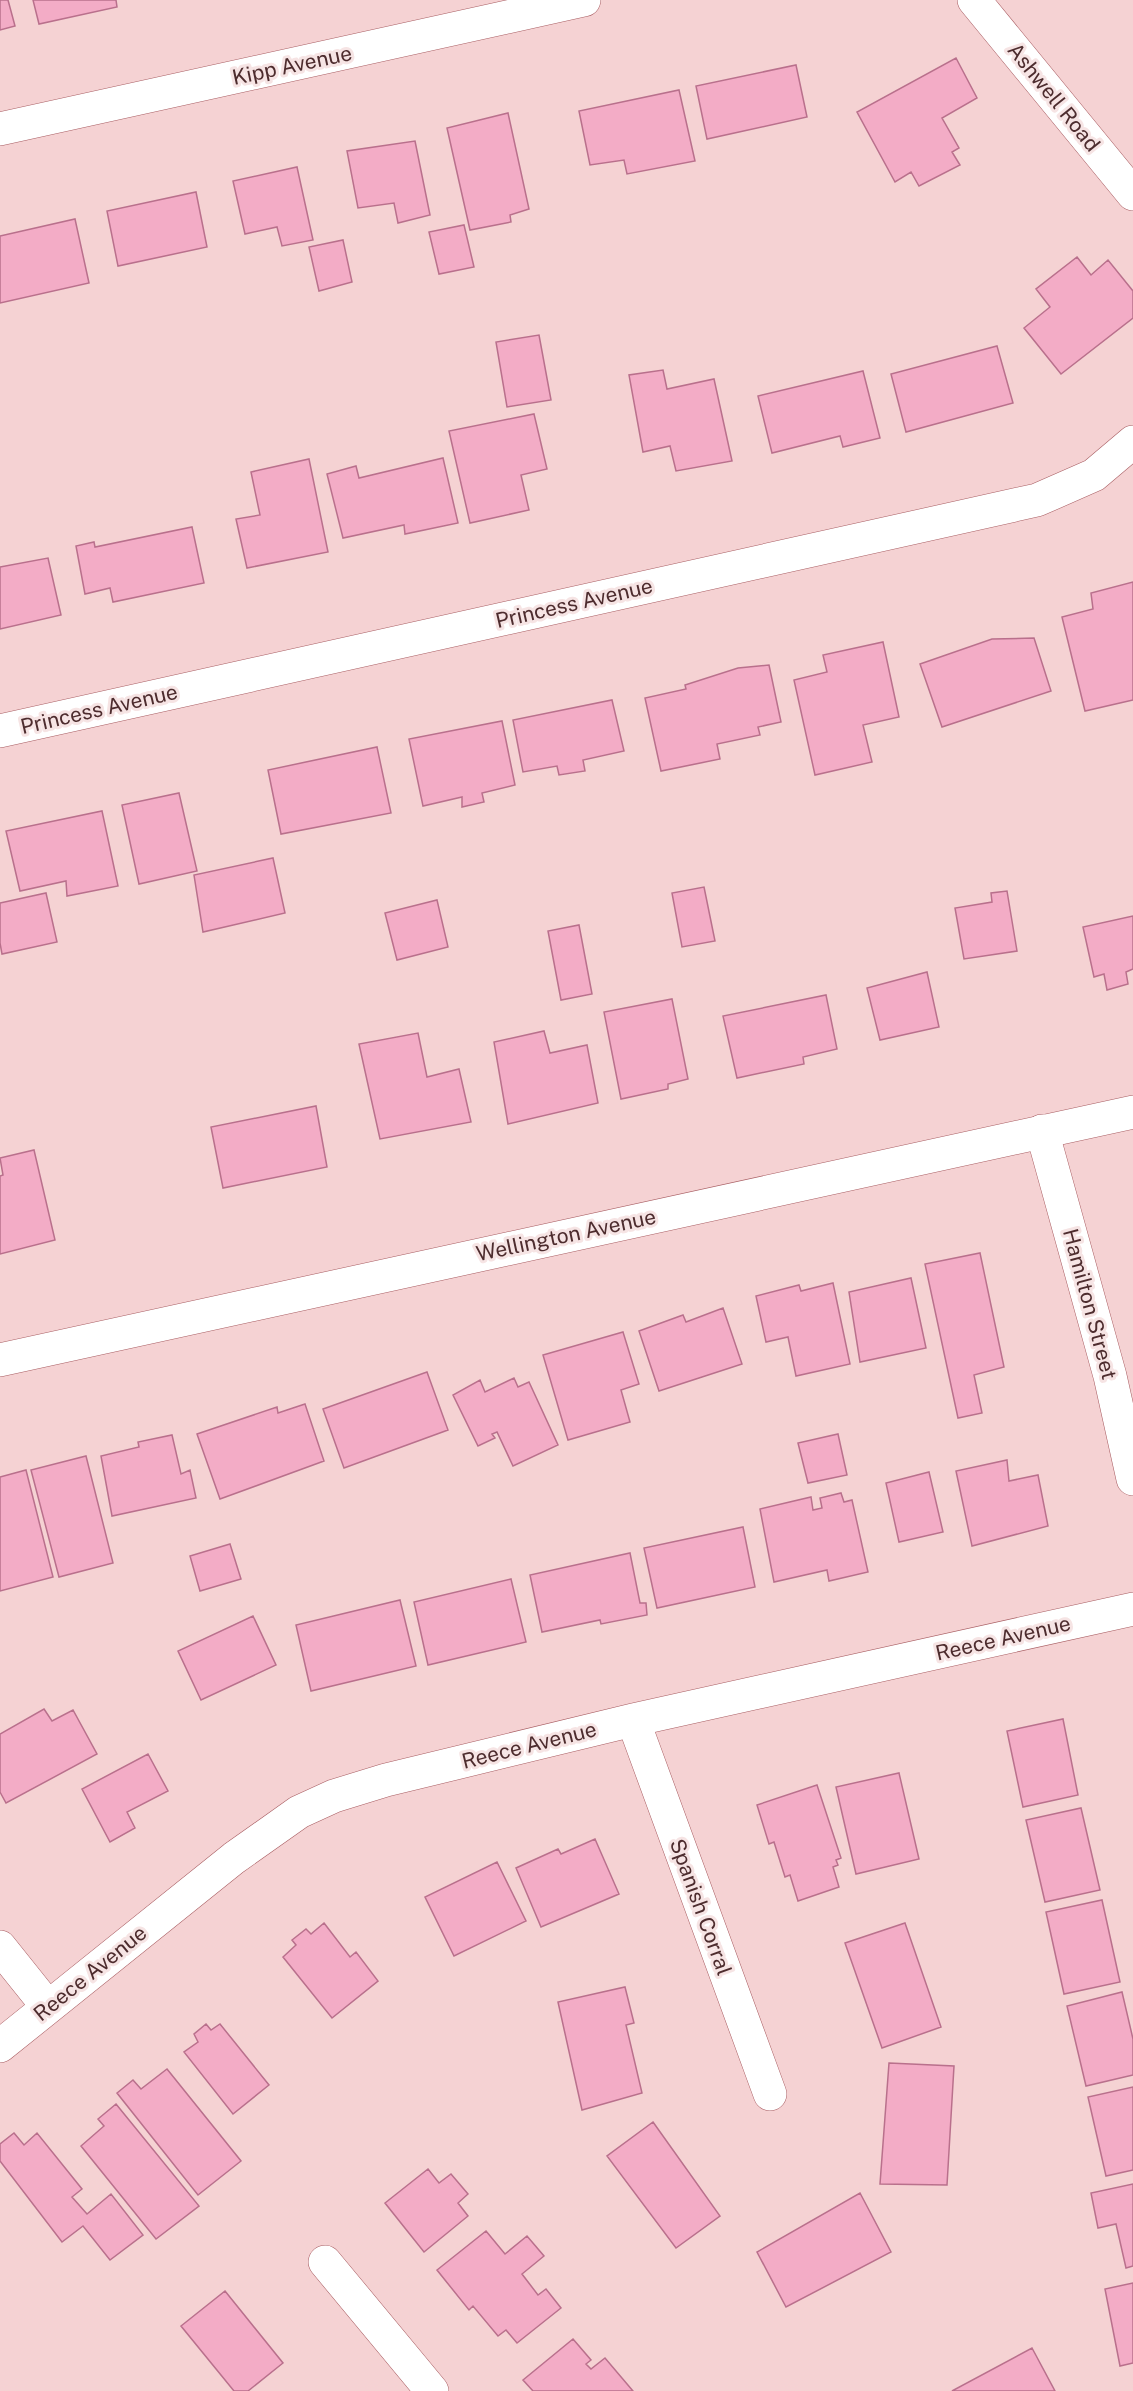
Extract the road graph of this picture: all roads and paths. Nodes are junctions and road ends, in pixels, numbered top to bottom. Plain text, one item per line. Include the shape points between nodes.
1 (584, 0) edge
2 (974, 0) edge
3 (0, 129) edge
4 (1133, 194) edge
5 (1133, 442) edge
6 (0, 731) edge
7 (1133, 1112) edge
8 (1042, 1131) junction
9 (0, 1360) edge
10 (1133, 1479) edge
11 (1133, 1609) edge
12 (633, 1720) junction
13 (0, 1947) edge
14 (48, 2007) junction
15 (0, 2046) edge
16 (770, 2094) dead end
17 (325, 2262) dead end
18 (432, 2391) edge

1 - 3 street, Kipp Avenue
2 - 4 street, Ashwell Road
5 - 6 street, Princess Avenue via 1094,475 1037,500
7 - 8 street, Wellington Avenue
8 - 9 street, Wellington Avenue
8 - 10 street, Hamilton Street via 1110,1376
11 - 12 street, Reece Avenue
12 - 14 street, Reece Avenue via 386,1780 299,1812 234,1858
12 - 16 street, Spanish Corral
13 - 14 street
14 - 15 street, Reece Avenue
17 - 18 street

